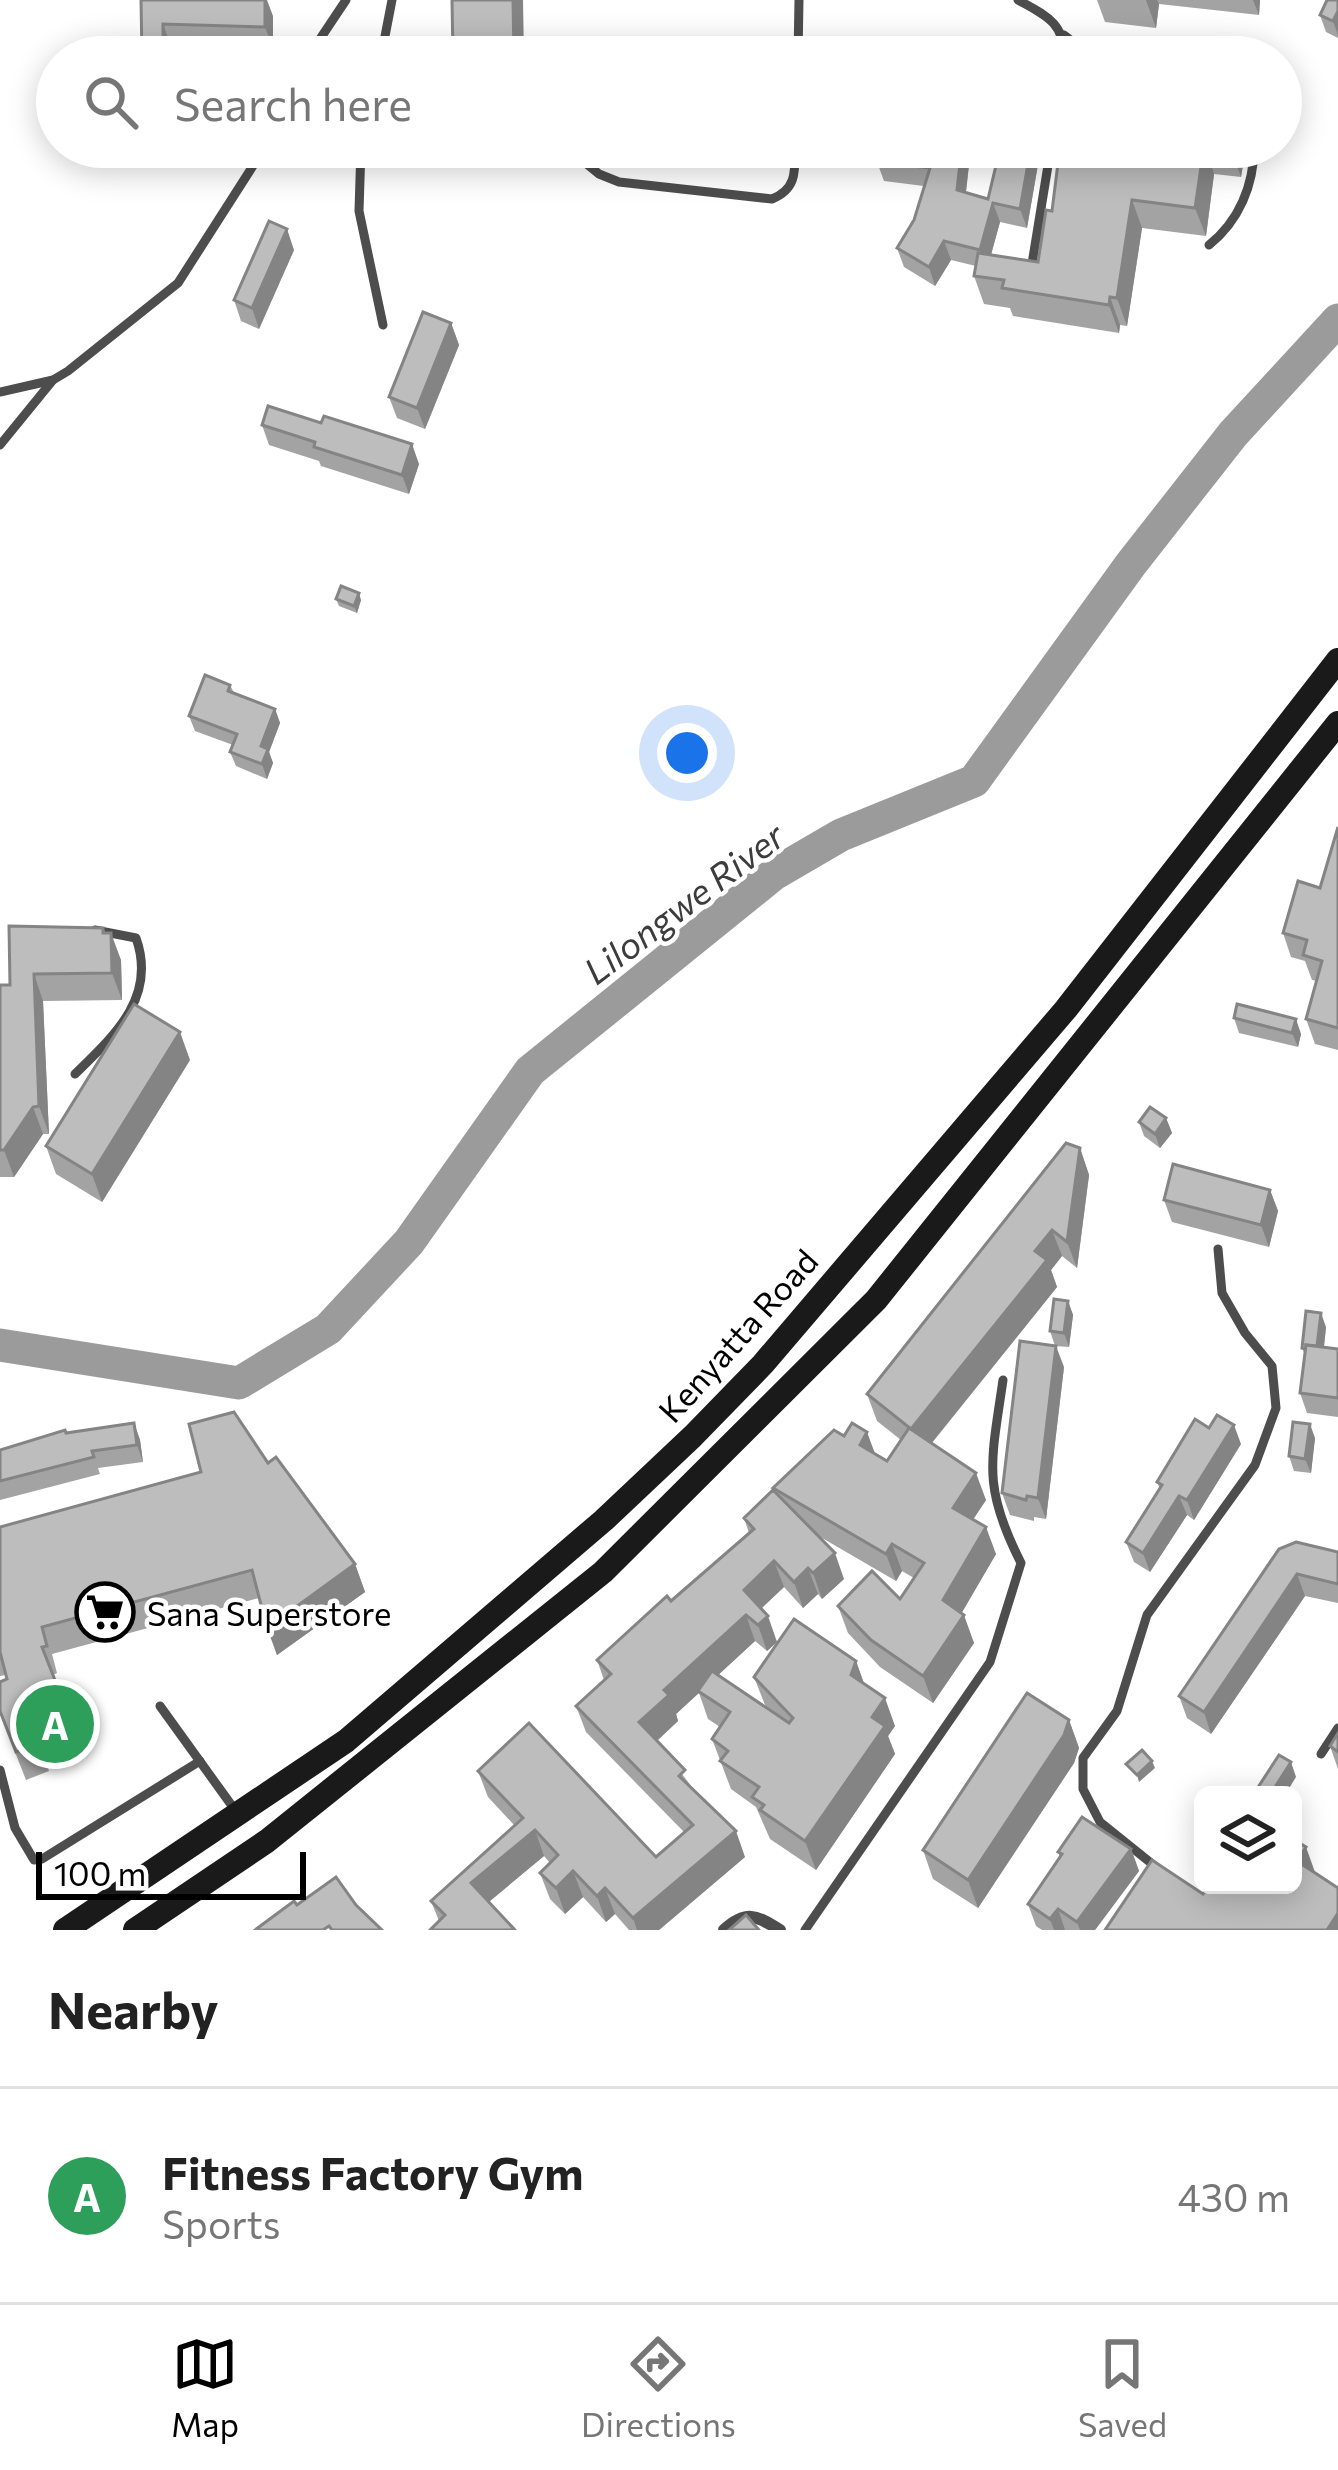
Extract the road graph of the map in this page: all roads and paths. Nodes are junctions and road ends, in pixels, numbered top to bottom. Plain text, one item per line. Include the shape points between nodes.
1 (346, 0) edge
2 (392, 0) edge
3 (799, 0) edge
4 (1018, 0) edge
5 (1064, 35) edge
6 (322, 36) edge
7 (385, 36) edge
8 (798, 36) edge
9 (252, 168) edge
10 (360, 168) edge
11 (592, 168) edge
12 (794, 168) edge
13 (1048, 168) edge
14 (1252, 168) edge
15 (1210, 245) dead end
16 (1030, 281) edge
17 (383, 325) dead end
18 (53, 380) junction
19 (0, 392) edge
20 (0, 445) edge
21 (1338, 660) edge
22 (1338, 723) edge
23 (70, 932) edge
24 (75, 1074) dead end
25 (1218, 1249) dead end
26 (1003, 1380) dead end
27 (160, 1706) dead end
28 (1338, 1728) edge
29 (1321, 1754) dead end
30 (200, 1761) junction
31 (0, 1770) edge
32 (238, 1815) junction
33 (1157, 1868) junction
34 (1176, 1880) edge
35 (1146, 1883) edge
36 (101, 1906) junction
37 (65, 1930) edge
38 (121, 1930) edge
39 (135, 1930) edge
40 (724, 1930) edge
41 (780, 1930) edge
42 (805, 1930) edge

1 - 6 lane
2 - 7 lane
3 - 8 lane
4 - 5 lane
9 - 18 lane via 178,283
10 - 17 lane via 359,212
11 - 12 lane via 619,182 772,200 786,194
13 - 16 lane
14 - 15 lane via 1226,232
18 - 19 lane
18 - 20 lane
21 - 32 main road, Kenyatta Road via 1066,1009 763,1364 604,1520 346,1741
22 - 39 main road, Kenyatta Road via 876,1300 603,1572 267,1841
23 - 24 lane via 136,938 145,964 139,998
25 - 33 lane via 1222,1293 1272,1366 1276,1408 1255,1465 1147,1616 1117,1712 1083,1758 1083,1789 1100,1822
26 - 42 lane via 990,1471 999,1519 1022,1563 990,1662
27 - 30 lane
28 - 29 lane
30 - 31 lane via 34,1860 15,1828
30 - 32 lane
32 - 36 main road, Kenyatta Road
33 - 34 lane
33 - 35 lane
36 - 37 main road, Kenyatta Road
36 - 38 main road
40 - 41 street via 743,1915

